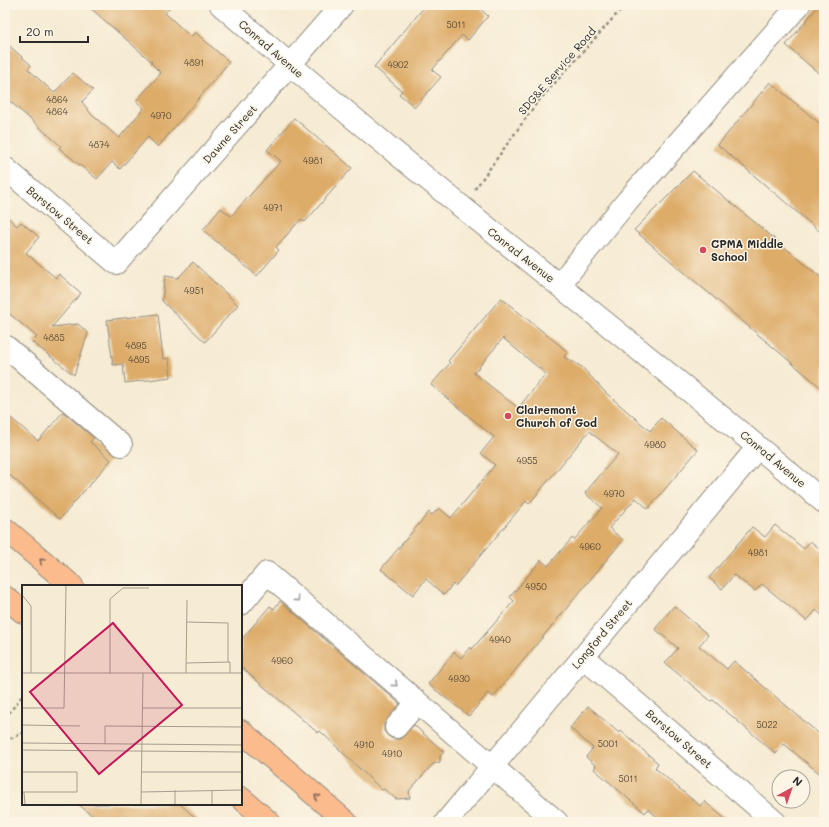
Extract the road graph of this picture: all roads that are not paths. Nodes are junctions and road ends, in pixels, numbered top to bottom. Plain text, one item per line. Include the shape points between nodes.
1 (221, 5) edge
2 (342, 5) edge
3 (799, 5) edge
4 (290, 66) junction
5 (5, 168) edge
6 (116, 263) joint
7 (559, 285) junction
8 (5, 346) edge
9 (121, 445) dead end
10 (758, 447) junction
11 (824, 502) edge
12 (5, 529) edge
13 (71, 585) edge
14 (5, 597) edge
15 (242, 603) edge
16 (22, 611) edge
17 (583, 657) junction
18 (417, 703) junction
19 (396, 727) dead end
20 (242, 732) edge
21 (491, 767) junction
22 (242, 799) edge
23 (269, 822) edge
24 (346, 822) edge
25 (446, 822) edge
26 (557, 822) edge
27 (775, 822) edge

1 - 4 street, Conrad Avenue
2 - 4 street, Dawne Street
3 - 7 street via 628,200
4 - 6 street, Dawne Street
4 - 7 street, Conrad Avenue
5 - 6 street, Barstow Street
7 - 10 street, Conrad Avenue
8 - 9 street
10 - 11 street, Conrad Avenue
10 - 17 street, Longford Street
13 -> 12 main road
14 - 16 main road
15 -> 18 street via 267,573
17 - 21 street, Longford Street
17 - 27 street, Barstow Street
18 - 19 street
18 - 21 street
24 -> 20 main road
21 - 25 street, Longford Street
21 - 26 street
22 - 23 main road

